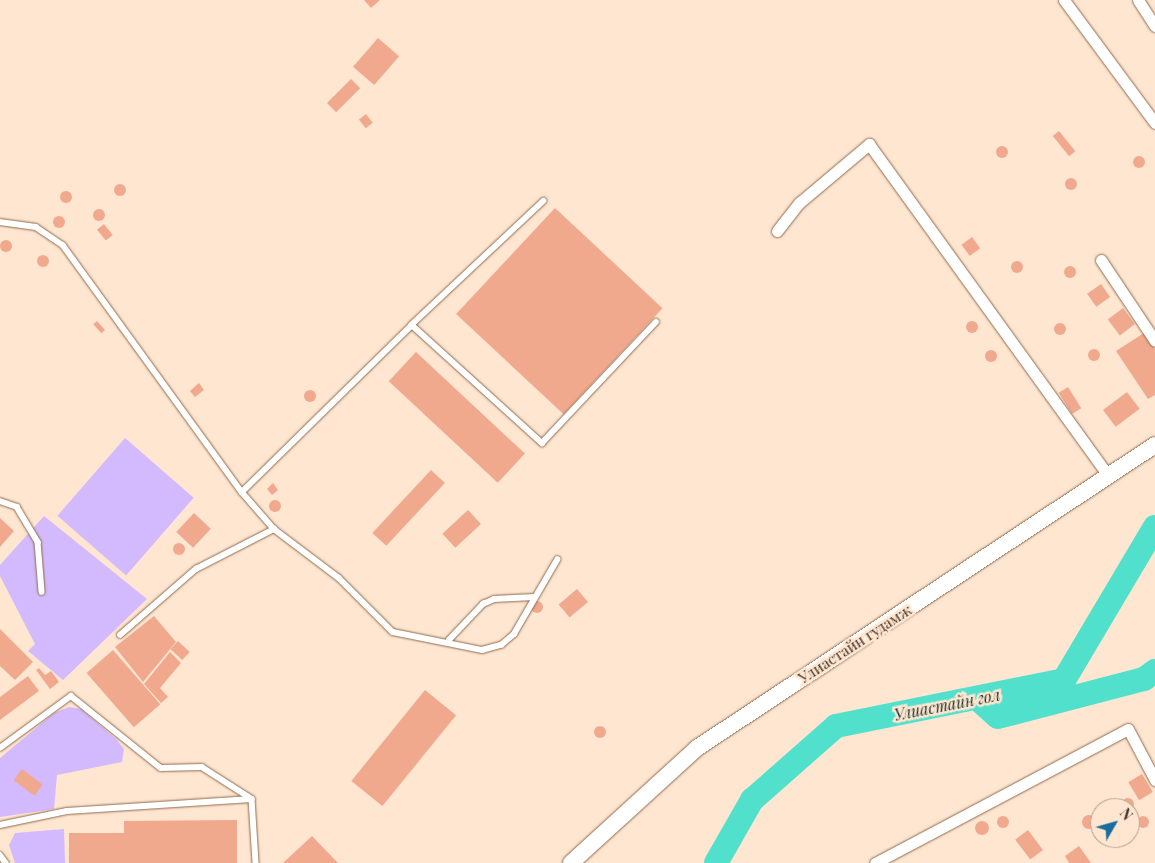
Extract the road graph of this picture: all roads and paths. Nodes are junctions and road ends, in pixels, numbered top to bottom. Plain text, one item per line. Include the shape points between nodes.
1 (1064, 0) edge
2 (1138, 0) edge
3 (1155, 26) edge
4 (1155, 123) edge
5 (544, 201) dead end
6 (0, 222) edge
7 (777, 231) dead end
8 (1101, 260) dead end
9 (656, 322) dead end
10 (412, 325) junction
11 (1155, 341) edge
12 (1155, 445) edge
13 (1109, 477) junction
14 (242, 492) junction
15 (0, 501) edge
16 (274, 529) junction
17 (557, 560) dead end
18 (42, 592) dead end
19 (534, 597) junction
20 (120, 635) dead end
21 (449, 640) junction
22 (0, 748) edge
23 (1155, 780) edge
24 (252, 799) junction
25 (0, 825) edge
26 (0, 854) edge
27 (6, 863) edge
28 (256, 863) edge
29 (571, 863) edge
30 (874, 863) edge

1 - 4 street
2 - 3 street
5 - 10 lane
6 - 14 lane via 36,227 63,246
7 - 13 street via 799,203 868,144
8 - 11 street
9 - 10 lane via 542,443
10 - 14 lane
12 - 13 main road, Улиастайн гудамж
13 - 29 main road, Улиастайн гудамж via 697,748
14 - 16 lane
15 - 18 lane via 17,507 38,542
16 - 20 lane via 196,568
16 - 21 lane via 340,578 393,632 416,640
17 - 19 lane
19 - 21 lane via 494,599 483,604
19 - 21 lane via 514,634 501,645 482,650
22 - 24 lane via 71,696 161,768 202,767
23 - 30 street via 1128,729
24 - 25 lane via 67,811
24 - 28 lane
26 - 27 lane

